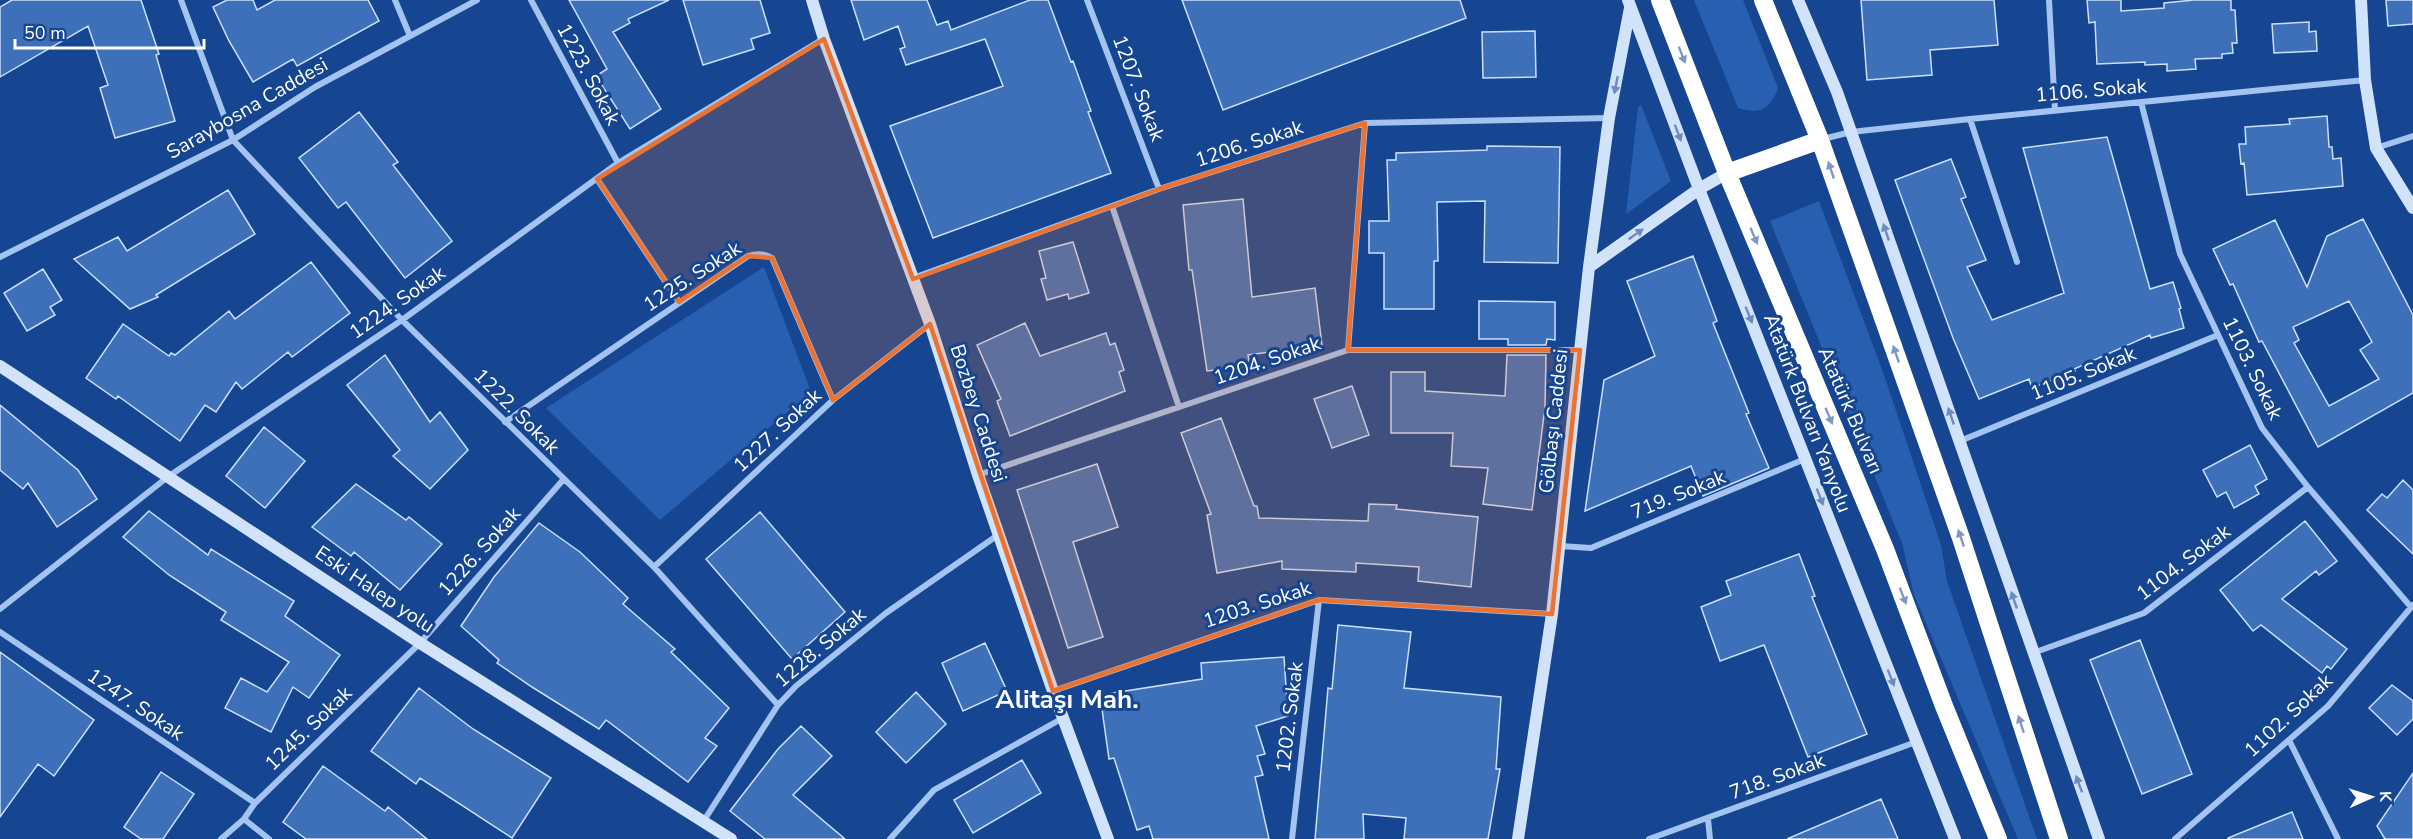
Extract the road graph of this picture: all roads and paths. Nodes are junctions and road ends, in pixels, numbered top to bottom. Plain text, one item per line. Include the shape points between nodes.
1 (181, 0) edge
2 (395, 0) edge
3 (477, 0) edge
4 (531, 0) edge
5 (812, 0) edge
6 (1087, 0) edge
7 (1660, 0) edge
8 (1763, 0) edge
9 (1798, 0) edge
10 (2049, 0) edge
11 (2361, 0) edge
12 (1629, 3) edge
13 (410, 36) junction
14 (824, 39) junction
15 (2365, 80) junction
16 (2141, 102) junction
17 (2055, 110) junction
18 (1610, 118) junction
19 (1970, 119) junction
20 (1365, 123) junction
21 (1851, 132) junction
22 (2413, 136) edge
23 (233, 140) junction
24 (1820, 140) junction
25 (2376, 148) junction
26 (618, 163) junction
27 (1727, 173) junction
28 (597, 179) junction
29 (1159, 189) junction
30 (1699, 189) junction
31 (1112, 206) junction
32 (2413, 208) edge
33 (0, 258) edge
34 (2017, 262) dead end
35 (1589, 267) junction
36 (913, 279) junction
37 (679, 303) junction
38 (402, 320) junction
39 (930, 324) junction
40 (2218, 335) junction
41 (1348, 350) junction
42 (1580, 350) junction
43 (0, 366) edge
44 (833, 400) junction
45 (1179, 407) junction
46 (505, 422) junction
47 (1960, 441) junction
48 (1805, 459) junction
49 (168, 476) junction
50 (978, 476) junction
51 (563, 480) junction
52 (2308, 487) junction
53 (999, 535) junction
54 (1560, 546) junction
55 (654, 567) junction
56 (1319, 600) junction
57 (2412, 606) edge
58 (0, 609) edge
59 (1552, 614) junction
60 (0, 632) edge
61 (420, 643) junction
62 (2032, 654) junction
63 (1053, 691) junction
64 (777, 705) junction
65 (1063, 718) junction
66 (2289, 740) junction
67 (1916, 742) junction
68 (255, 803) junction
69 (244, 819) junction
70 (1708, 819) junction
71 (704, 822) junction
72 (221, 839) edge
73 (269, 839) edge
74 (731, 839) edge
75 (890, 839) edge
76 (1108, 839) edge
77 (1292, 839) edge
78 (1518, 839) edge
79 (1649, 839) edge
80 (1710, 839) edge
81 (1955, 839) edge
82 (1998, 839) edge
83 (2059, 839) edge
84 (2099, 839) edge
85 (2175, 839) edge
86 (2338, 839) edge

1 - 23 street
2 - 13 street
3 - 13 street, Saraybosna Caddesi
4 - 26 street, 1223. Sokak
5 - 14 street, Bozbey Caddesi
6 - 29 street, 1207. Sokak
7 -> 27 highway, Atatürk Bulvarı
8 - 24 highway
9 - 21 street
10 - 17 street
11 - 15 street
12 -> 18 street, Gölbaşı Caddesi
12 -> 30 street, Atatürk Bulvarı Yanyolu
13 - 23 street, Saraybosna Caddesi via 315,87
14 - 26 street, 1224. Sokak
14 - 36 street, Bozbey Caddesi
15 - 16 street, 1106. Sokak
15 - 25 street
16 - 17 street, 1106. Sokak
16 - 40 street, 1103. Sokak via 2180,254
17 - 19 street, 1106. Sokak
18 - 20 street, 1206. Sokak
18 - 35 street, Gölbaşı Caddesi
19 - 21 street, 1106. Sokak
19 - 34 street
20 - 29 street, 1206. Sokak
20 - 41 street
21 - 24 street, 1106. Sokak
47 -> 21 street
22 - 25 street
23 - 33 street, Saraybosna Caddesi
23 - 38 street, 1222. Sokak
24 - 27 highway
83 -> 24 highway via 1960,538
25 - 32 street
26 - 28 street, 1224. Sokak
27 - 30 street
27 -> 82 highway, Atatürk Bulvarı via 1885,549
28 - 37 street
28 - 38 street, 1224. Sokak
29 - 31 street, 1206. Sokak
35 -> 30 street
30 -> 48 street, Atatürk Bulvarı Yanyolu
31 - 36 street, 1206. Sokak
31 - 45 street
35 - 42 street, Gölbaşı Caddesi
36 - 39 street, Bozbey Caddesi
37 - 44 street, 1225. Sokak via 748,256 761,254 772,258
37 - 46 street, 1225. Sokak
38 - 46 street, 1222. Sokak
38 - 49 street, 1224. Sokak
39 - 44 street, 1227. Sokak
39 - 50 street, Bozbey Caddesi
40 - 47 street, 1105. Sokak
40 - 52 street, 1103. Sokak via 2262,428
41 - 42 street, 1204. Sokak
41 - 45 street, 1204. Sokak
42 - 54 street, Gölbaşı Caddesi
43 - 49 street, Eski Halep yolu
44 - 55 street, 1227. Sokak
45 - 50 street, 1204. Sokak
46 - 51 street, 1222. Sokak
62 -> 47 street
48 - 54 street, 719. Sokak via 1591,548
48 -> 67 street, Atatürk Bulvarı Yanyolu
49 - 58 street, 1224. Sokak
49 - 61 street, Eski Halep yolu
50 - 53 street, Bozbey Caddesi
51 - 55 street, 1222. Sokak
51 - 61 street, 1226. Sokak
52 - 57 street, 1103. Sokak
52 - 62 street, 1104. Sokak via 2144,613
53 - 63 street, Bozbey Caddesi
53 - 64 street, 1228. Sokak via 886,613
54 - 59 street, Gölbaşı Caddesi
55 - 64 street, 1222. Sokak
56 - 59 street, 1203. Sokak
56 - 63 street, 1203. Sokak
56 - 77 street, 1202. Sokak
57 - 66 street, 1102. Sokak via 2328,706
59 - 78 street, Gölbaşı Caddesi
60 - 68 street, 1247. Sokak
61 - 68 street, 1245. Sokak
61 - 71 street, Eski Halep yolu
84 -> 62 street
63 - 65 street, Bozbey Caddesi
64 - 71 street, 1228. Sokak
65 - 75 street via 934,790
65 - 76 street, Bozbey Caddesi
66 - 85 street, 1102. Sokak
66 - 86 street
67 - 70 street, 718. Sokak
67 - 81 street, Atatürk Bulvarı Yanyolu
68 - 69 street, 1245. Sokak
69 - 72 street, 1245. Sokak
69 - 73 street
70 - 79 street, 718. Sokak
70 - 80 street
71 - 74 street, Eski Halep yolu

